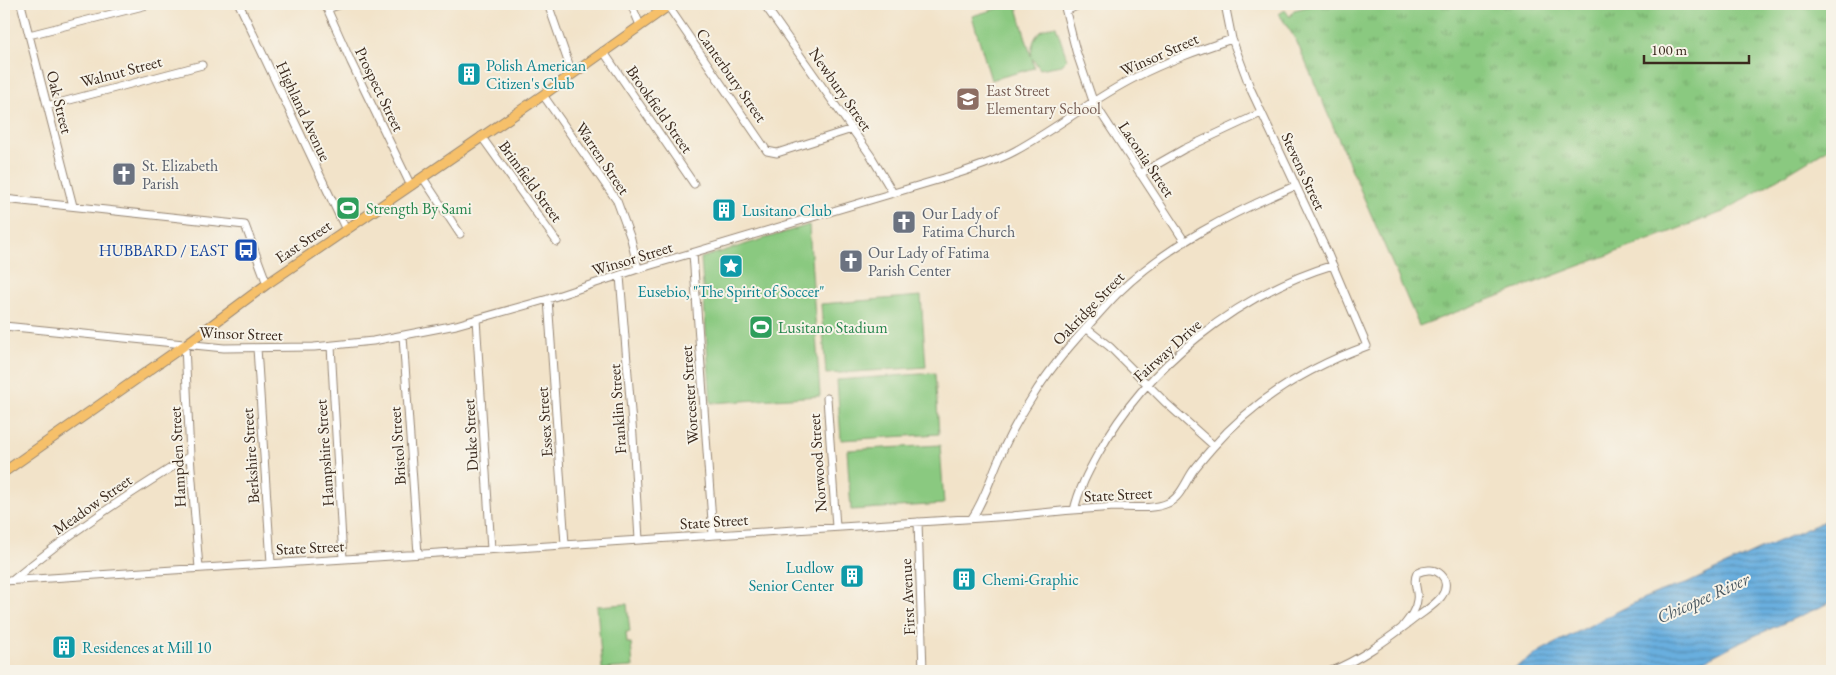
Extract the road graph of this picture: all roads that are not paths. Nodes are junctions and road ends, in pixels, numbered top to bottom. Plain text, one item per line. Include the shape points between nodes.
1 (21, 4) edge
2 (151, 4) edge
3 (239, 4) edge
4 (342, 4) edge
5 (548, 4) edge
6 (631, 4) edge
7 (764, 4) edge
8 (1081, 4) edge
9 (1225, 4) edge
10 (669, 5) edge
11 (326, 6) edge
12 (1065, 7) edge
13 (640, 25) junction
14 (30, 35) junction
15 (1232, 39) junction
16 (603, 51) junction
17 (202, 65) dead end
18 (572, 73) junction
19 (544, 95) junction
20 (1093, 101) junction
21 (47, 106) junction
22 (1261, 113) junction
23 (852, 130) junction
24 (482, 136) junction
25 (1140, 174) junction
26 (423, 178) junction
27 (694, 184) dead end
28 (411, 186) junction
29 (1295, 186) junction
30 (893, 193) junction
31 (4, 200) edge
32 (73, 206) junction
33 (346, 230) junction
34 (460, 234) dead end
35 (557, 242) dead end
36 (1184, 242) junction
37 (694, 254) junction
38 (1333, 266) junction
39 (638, 269) junction
40 (620, 276) junction
41 (267, 284) junction
42 (548, 299) junction
43 (476, 319) junction
44 (4, 326) edge
45 (1086, 328) junction
46 (403, 336) junction
47 (185, 345) junction
48 (331, 346) junction
49 (1367, 346) joint
50 (257, 348) junction
51 (1147, 384) junction
52 (827, 398) dead end
53 (1214, 446) junction
54 (190, 456) junction
55 (4, 472) edge
56 (1074, 510) junction
57 (972, 518) junction
58 (918, 522) junction
59 (836, 527) junction
60 (713, 535) junction
61 (639, 540) junction
62 (565, 544) junction
63 (491, 549) junction
64 (418, 554) junction
65 (343, 559) junction
66 (271, 563) junction
67 (199, 568) junction
68 (13, 580) junction
69 (4, 581) edge
70 (1401, 628) junction
71 (924, 671) edge
72 (1331, 671) edge

1 - 14 street, Oak Street
2 - 14 street
3 - 33 street, Highland Avenue
4 - 11 street
5 - 18 street
6 - 13 street
7 - 23 street, Newbury Street
8 - 12 street
9 - 15 street, Stevens Street
10 - 13 main road, East Street
10 - 23 street, Canterbury Street via 767,151 777,153
11 - 28 street, Prospect Street
12 - 20 street, Laconia Street
13 - 16 main road, East Street
14 - 21 street, Oak Street
15 - 20 street, Winsor Street via 1177,58
15 - 22 street, Stevens Street
16 - 18 main road, East Street
16 - 27 street, Brookfield Street
17 - 21 street, Walnut Street
18 - 19 main road, East Street
19 - 24 main road, East Street
19 - 39 street, Warren Street via 617,201
20 - 25 street, Laconia Street
20 - 30 street, Winsor Street via 1001,158
21 - 32 street, Oak Street
22 - 25 street via 1184,149
22 - 29 street, Stevens Street
23 - 30 street, Newbury Street
24 - 26 main road, East Street
24 - 35 street, Brimfield Street
25 - 36 street, Laconia Street
26 - 28 main road, East Street
26 - 34 street
28 - 33 main road, East Street
29 - 36 street, Oakridge Street
29 - 38 street, Stevens Street
30 - 37 street, Winsor Street
31 - 32 street
32 - 41 street via 245,225
33 - 41 main road, East Street
36 - 45 street, Oakridge Street via 1124,288
37 - 39 street, Winsor Street
37 - 60 street, Worcester Street
38 - 49 street, Stevens Street
38 - 51 street, Fairway Drive via 1306,273 1249,301 1198,338
39 - 40 street, Winsor Street
40 - 42 street, Winsor Street
40 - 61 street, Franklin Street
41 - 47 main road, East Street
42 - 43 street, Winsor Street
42 - 62 street, Essex Street
43 - 46 street, Winsor Street
43 - 63 street, Duke Street
44 - 47 street, Winsor Street
45 - 51 street
45 - 57 street, Oakridge Street via 1064,352 1033,396 1009,437
46 - 48 street, Winsor Street
46 - 64 street, Bristol Street
47 - 50 street, Winsor Street
47 - 54 street, Hampden Street
47 - 55 main road, East Street
48 - 50 street, Winsor Street
48 - 65 street, Hampshire Street
49 - 53 street, State Street via 1289,383 1259,404
50 - 66 street, Berkshire Street
51 - 53 street
51 - 56 street, Fairway Drive via 1105,442 1078,492
52 - 59 street, Norwood Street
53 - 56 street, State Street via 1168,503
54 - 67 street, Hampden Street
54 - 68 street, Meadow Street via 95,517
56 - 57 street, State Street
57 - 58 street, State Street
58 - 59 street, State Street
58 - 71 street, First Avenue
59 - 60 street, State Street
60 - 61 street, State Street
61 - 62 street, State Street
62 - 63 street, State Street
63 - 64 street, State Street
64 - 65 street, State Street
65 - 66 street, State Street
66 - 67 street, State Street
67 - 68 street, State Street
68 - 69 street, State Street
70 - 70 street via 1442,596 1445,582 1436,570 1417,573 1414,583 1417,602
70 - 72 street via 1357,658

